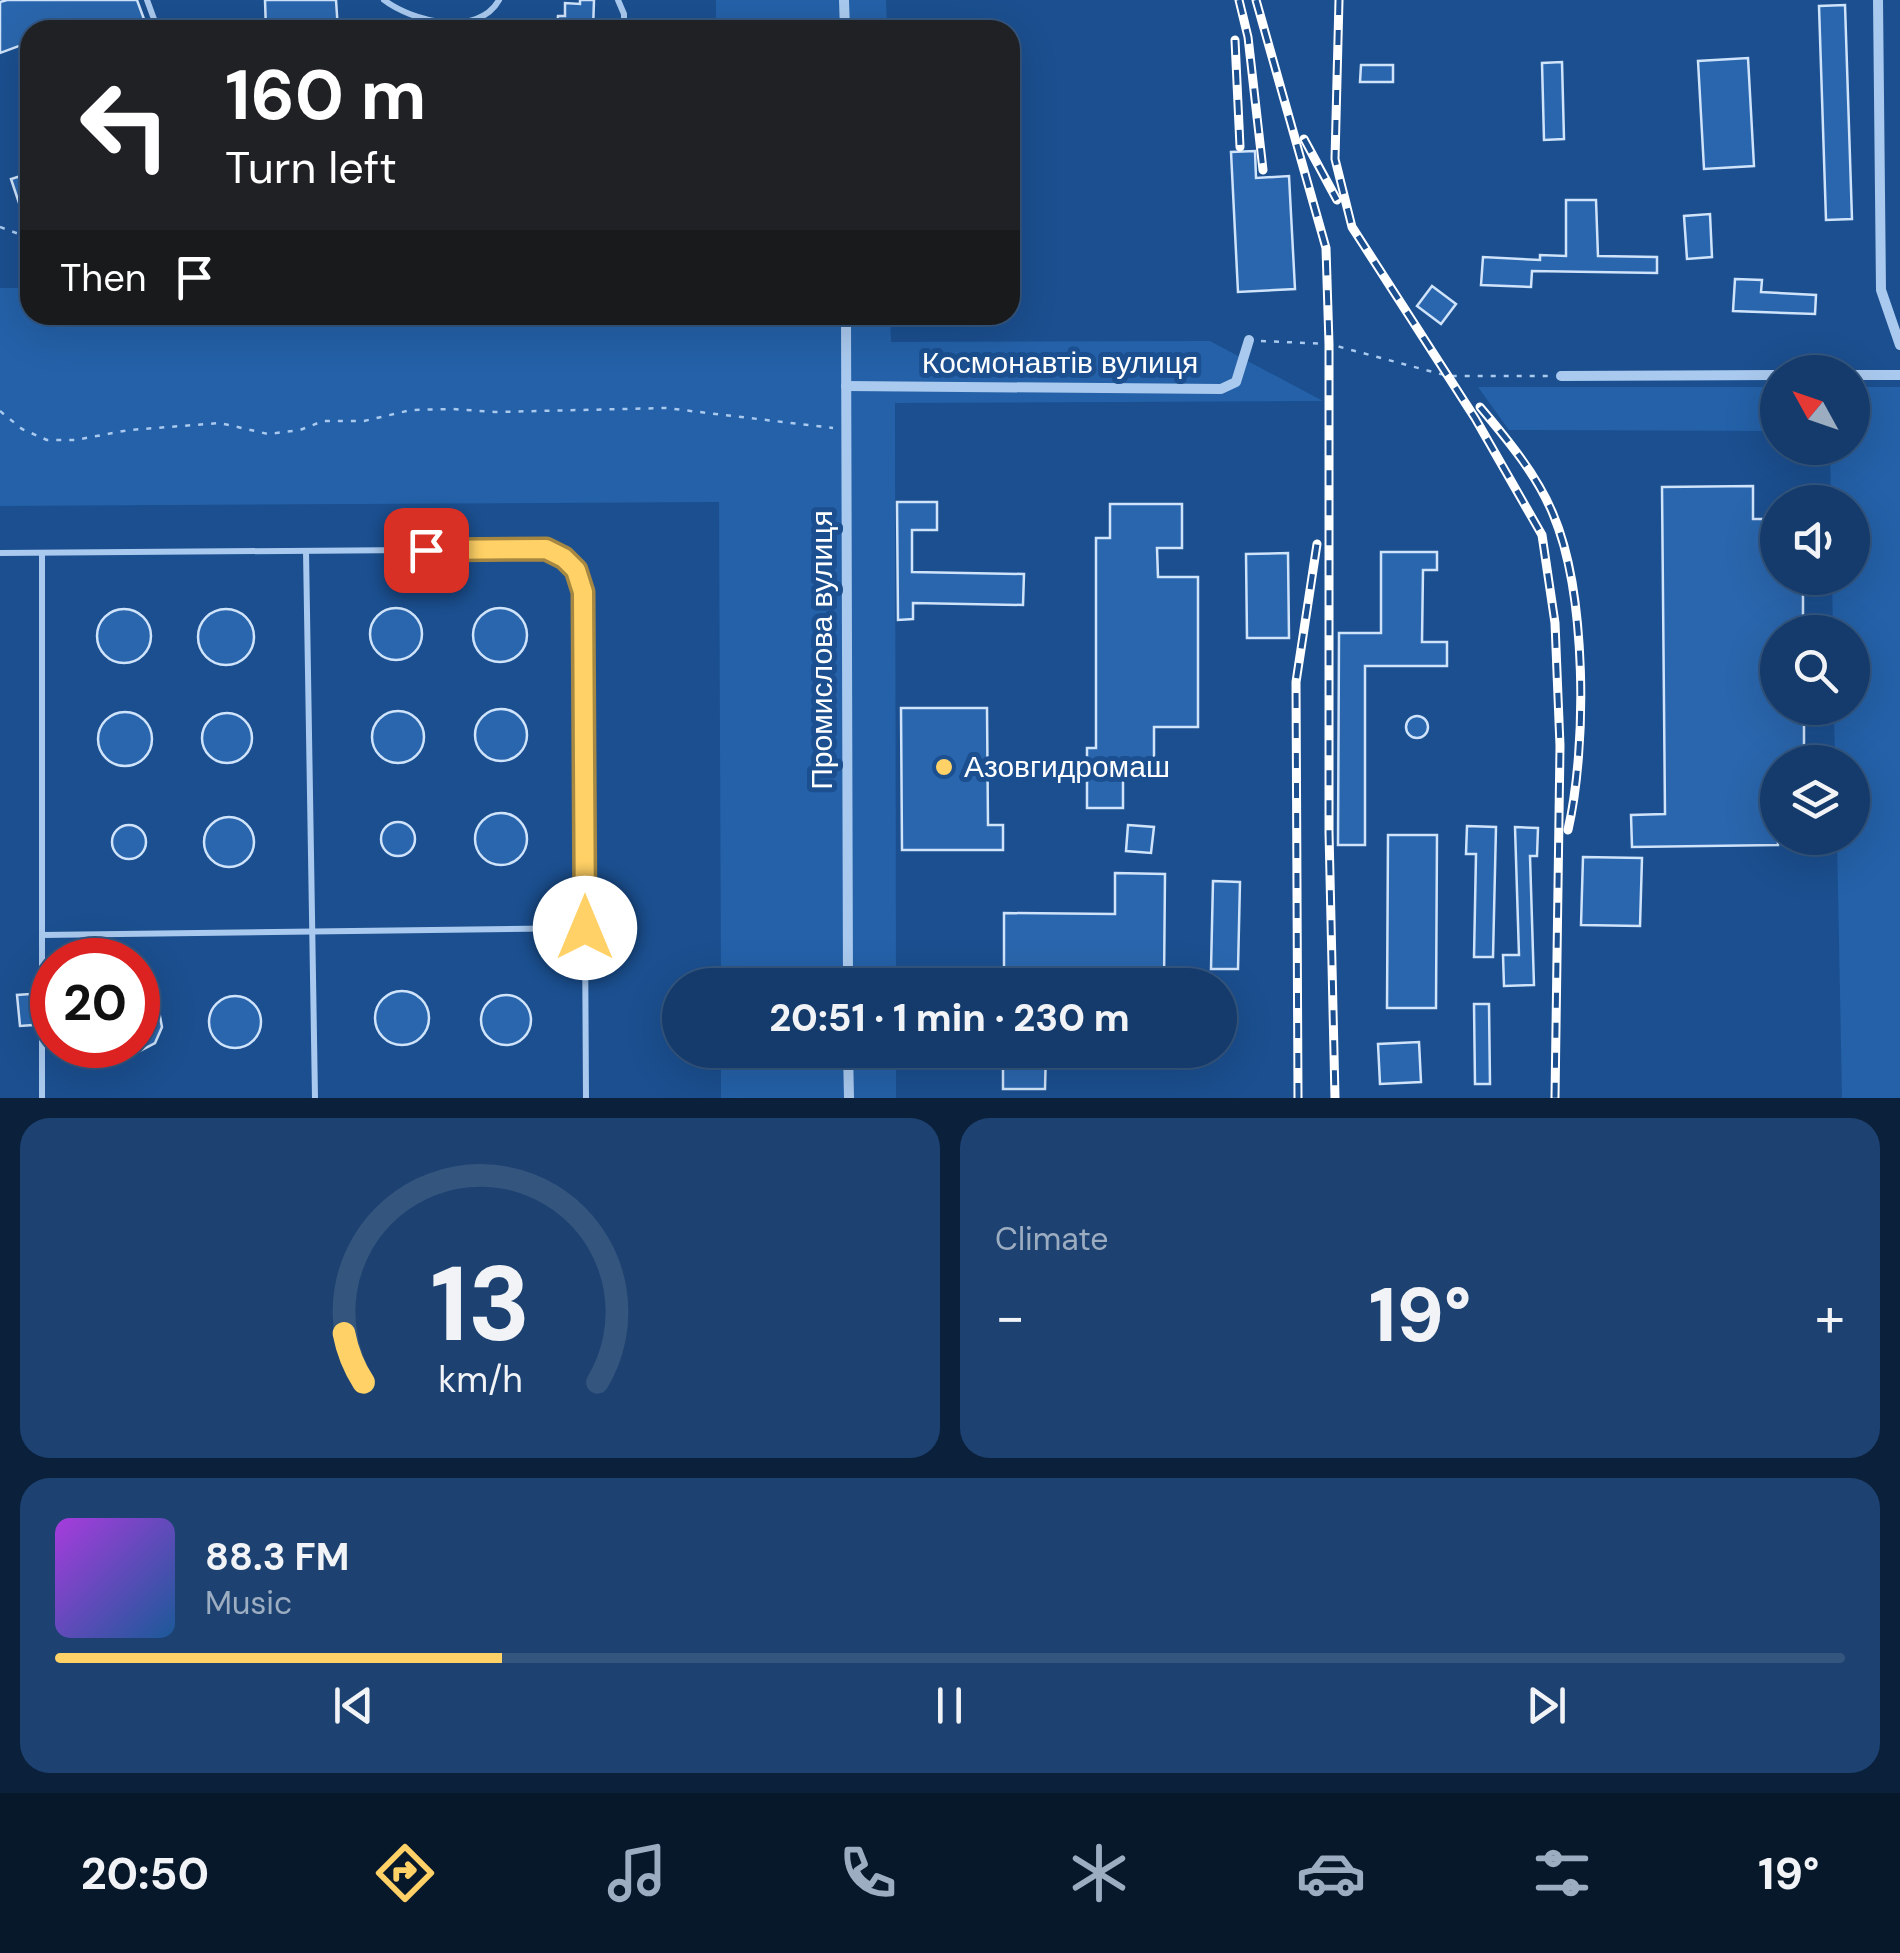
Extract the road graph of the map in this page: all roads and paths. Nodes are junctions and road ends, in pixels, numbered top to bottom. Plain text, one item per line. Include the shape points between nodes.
1 (384, 0) edge
2 (498, 0) edge
3 (1878, 0) edge
4 (427, 20) edge
5 (468, 20) edge
6 (846, 325) edge
7 (1249, 340) joint
8 (1900, 345) edge
9 (1760, 375) edge
10 (1870, 375) edge
11 (1900, 375) edge
12 (1561, 376) joint
13 (846, 386) junction
14 (0, 412) edge
15 (846, 430) junction
16 (306, 551) junction
17 (0, 553) edge
18 (42, 553) junction
19 (585, 928) junction
20 (312, 932) junction
21 (42, 936) junction
22 (848, 968) edge
23 (848, 1068) edge
24 (42, 1098) edge
25 (315, 1098) edge
26 (586, 1098) edge
27 (848, 1098) edge

1 - 4 lane
2 - 5 lane
3 - 8 street via 1881,290
6 - 13 street, Промислова вулиця
7 - 12 path via 1329,344 1448,376
7 - 13 street, Космонавтів вулиця via 1236,382 1221,389
9 - 12 street
10 - 11 street
13 - 15 street, Промислова вулиця
14 - 15 path via 46,440 220,423 268,434 453,409 666,408
15 - 22 street, Промислова вулиця
16 - 18 lane
16 - 19 lane via 546,549 576,570 583,592
16 - 20 lane
17 - 18 lane
18 - 21 lane
19 - 20 lane
19 - 26 lane
20 - 21 lane
20 - 25 lane
21 - 24 lane
23 - 27 street

